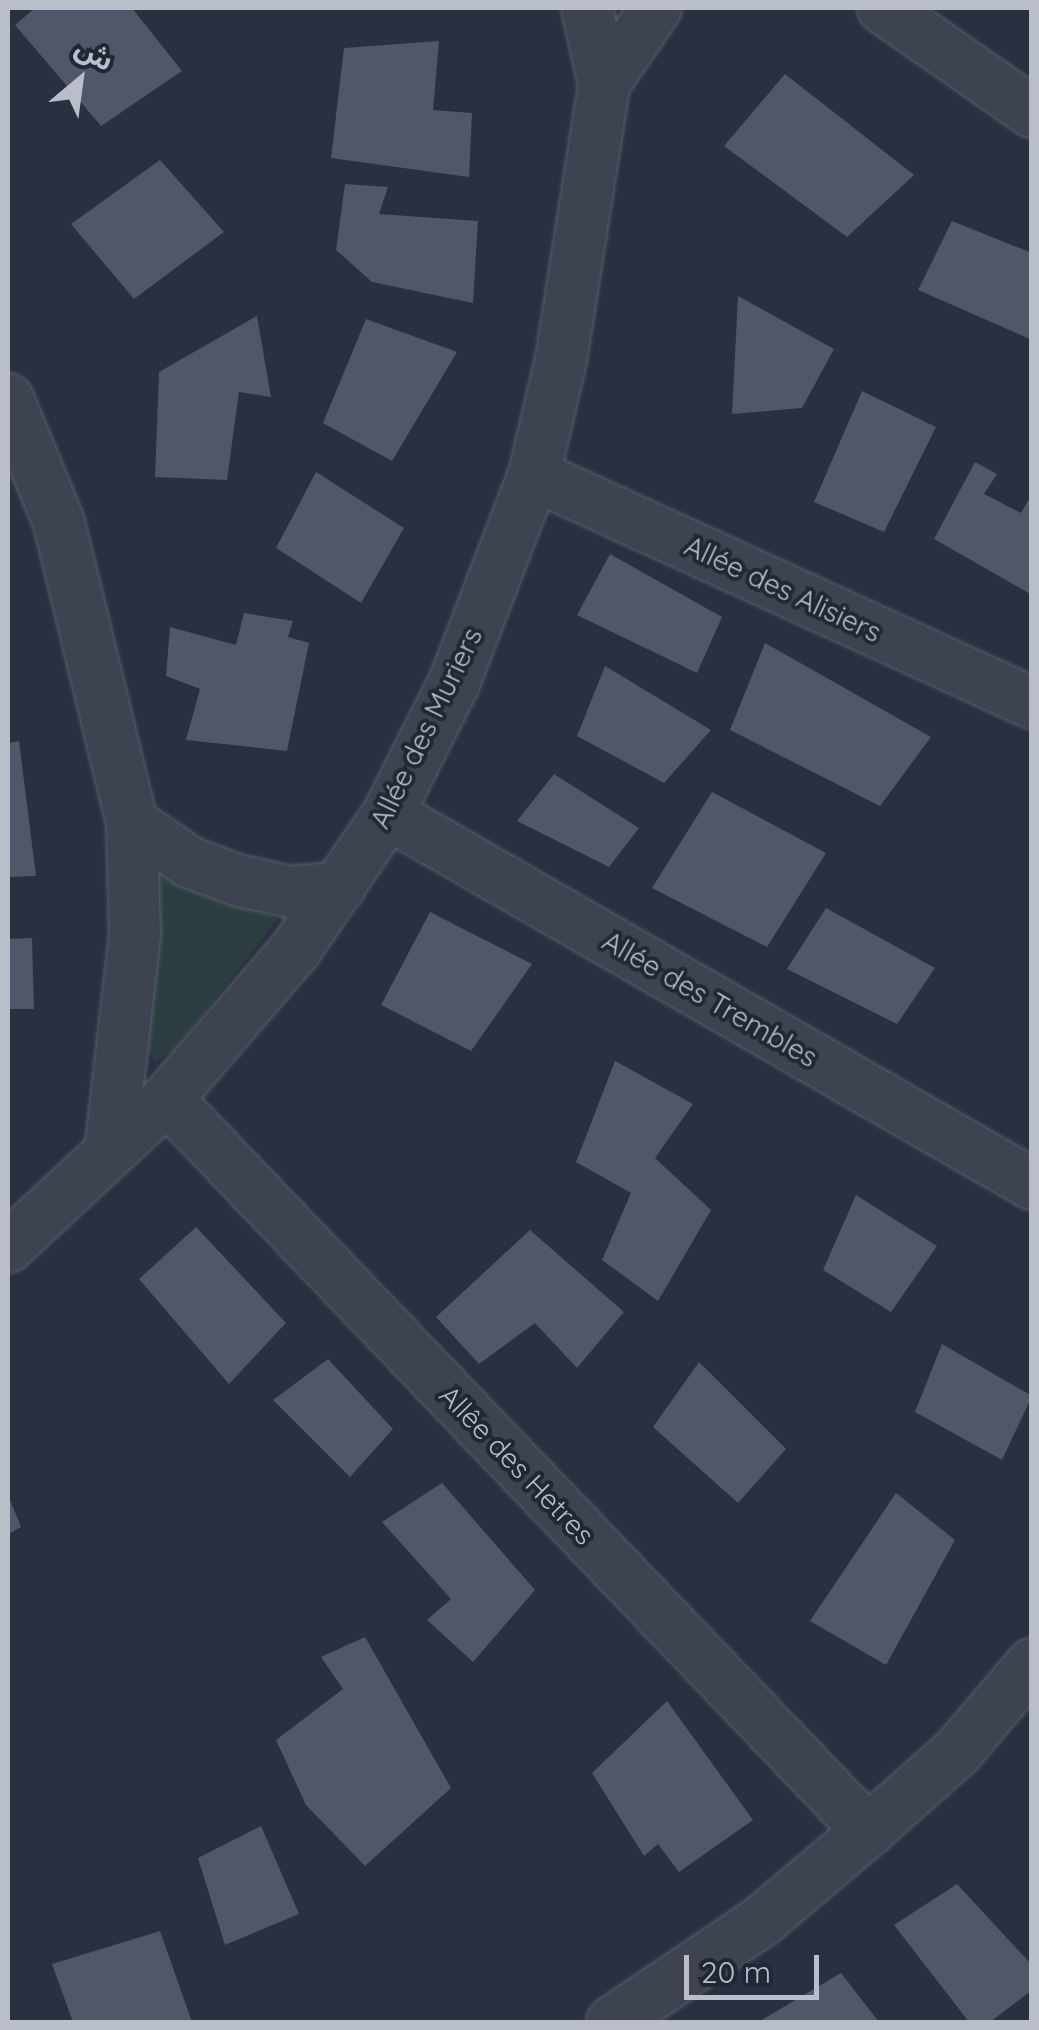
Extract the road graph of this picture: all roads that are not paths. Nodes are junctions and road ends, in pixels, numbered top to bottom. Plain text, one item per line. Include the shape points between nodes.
1 (586, 8) edge
2 (656, 8) edge
3 (883, 8) edge
4 (604, 84) junction
5 (1032, 112) edge
6 (8, 399) edge
7 (534, 475) junction
8 (1032, 703) edge
9 (388, 814) junction
10 (132, 823) junction
11 (340, 887) junction
12 (167, 1099) junction
13 (110, 1152) junction
14 (1032, 1184) edge
15 (8, 1246) edge
16 (1032, 1664) edge
17 (868, 1831) junction
18 (612, 2022) edge

1 - 4 street, Allée des Muriers
2 - 4 street, Allée des Muriers
3 - 5 street
4 - 7 street, Allée des Muriers via 581,253
6 - 10 street via 60,524
7 - 8 street, Allée des Alisiers
7 - 9 street, Allée des Muriers via 454,683
9 - 11 street, Allée des Muriers
9 - 14 street, Allée des Trembles
10 - 11 street via 189,862 240,881 291,892
10 - 13 street via 136,934
11 - 12 street, Allée des Muriers
12 - 13 street, Allée des Muriers
12 - 17 street, Allêe des Hetres
13 - 15 street, Allée des Muriers
16 - 17 street via 957,1752
17 - 18 street via 763,1920

